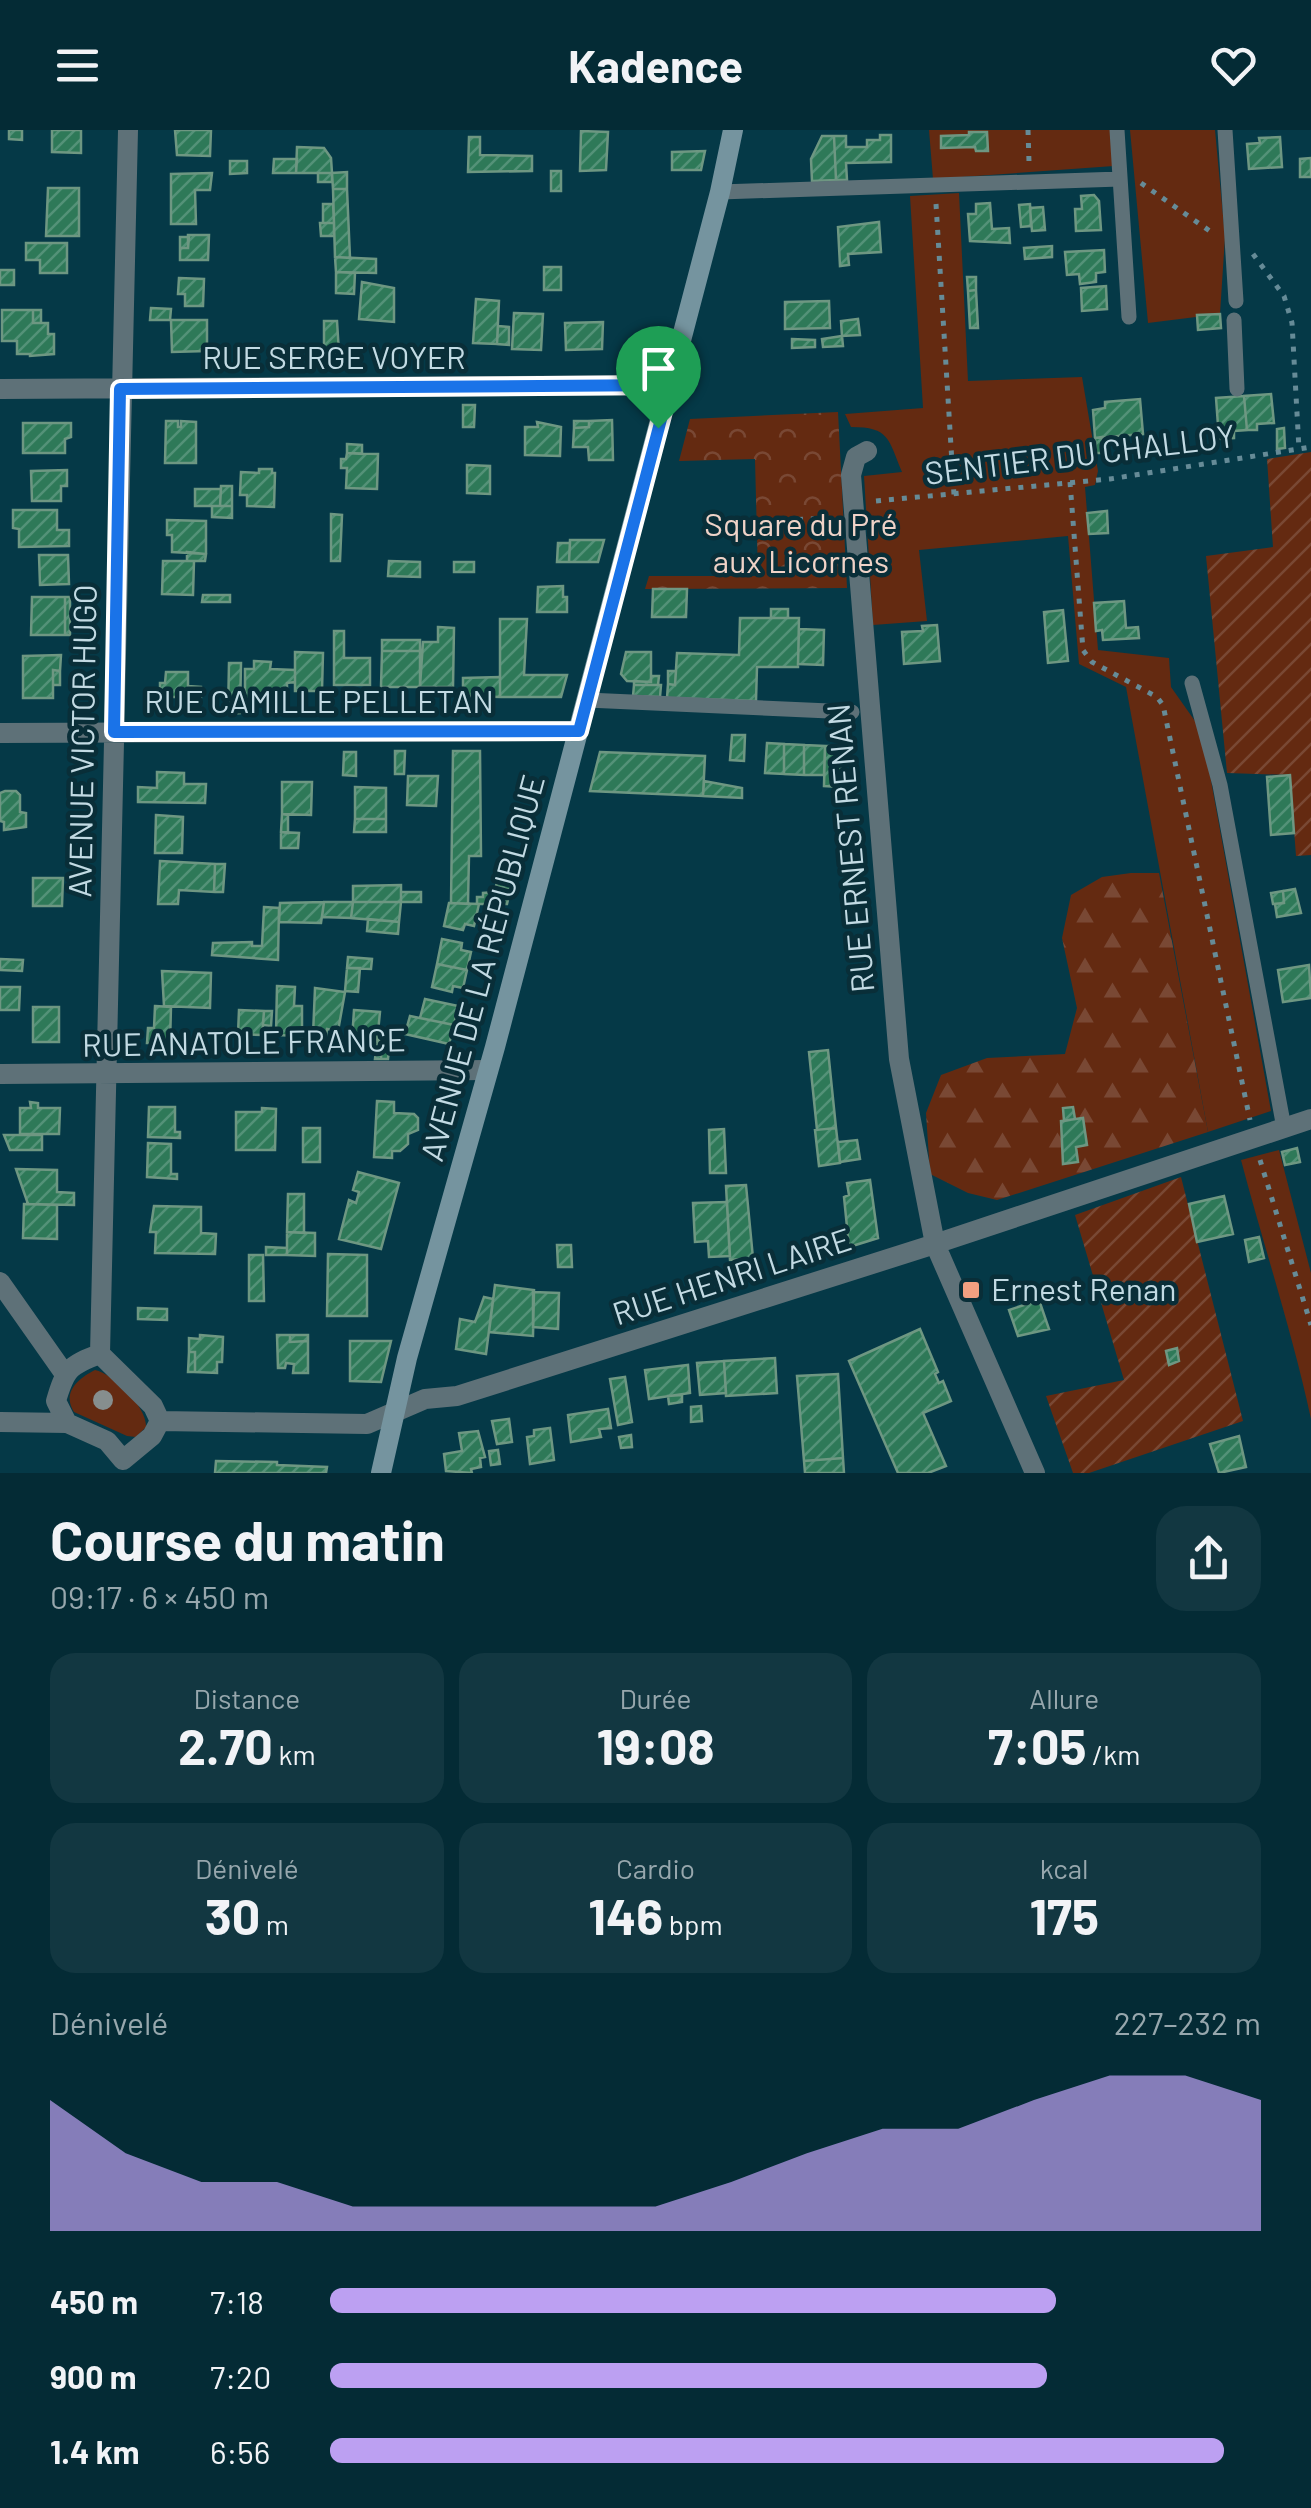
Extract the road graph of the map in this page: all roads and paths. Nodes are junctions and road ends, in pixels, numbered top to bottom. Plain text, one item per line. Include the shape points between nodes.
1 (128, 130) edge
2 (733, 130) edge
3 (1028, 130) edge
4 (1117, 130) edge
5 (1225, 130) edge
6 (1120, 173) junction
7 (1029, 183) junction
8 (935, 186) junction
9 (720, 192) junction
10 (1232, 245) junction
11 (1236, 301) dead end
12 (1130, 317) dead end
13 (1234, 320) dead end
14 (670, 385) junction
15 (120, 389) junction
16 (1237, 389) dead end
17 (0, 390) edge
18 (1311, 448) edge
19 (1298, 450) junction
20 (867, 451) dead end
21 (1070, 482) junction
22 (954, 495) junction
23 (854, 510) junction
24 (746, 522) dead end
25 (1192, 684) dead end
26 (587, 700) junction
27 (852, 712) dead end
28 (579, 731) junction
29 (114, 732) junction
30 (0, 733) edge
31 (488, 1070) junction
32 (0, 1074) edge
33 (105, 1074) junction
34 (1311, 1120) edge
35 (1284, 1128) junction
36 (1254, 1138) junction
37 (935, 1244) junction
38 (0, 1282) edge
39 (1311, 1325) edge
40 (100, 1354) junction
41 (64, 1372) junction
42 (396, 1412) junction
43 (160, 1421) junction
44 (0, 1422) edge
45 (68, 1423) junction
46 (127, 1466) edge
47 (380, 1473) edge
48 (1035, 1473) edge

1 - 15 street, AVENUE VICTOR HUGO
2 - 9 main road, AVENUE DE LA RÉPUBLIQUE
3 - 7 path
4 - 6 lane
5 - 10 lane
6 - 7 lane
6 - 10 path
6 - 12 lane
7 - 8 lane
8 - 9 lane
8 - 22 path
9 - 14 main road, AVENUE DE LA RÉPUBLIQUE
10 - 11 lane
10 - 19 path via 1253,253 1284,296 1292,323
13 - 16 lane
14 - 15 street, RUE SERGE VOYER
14 - 26 main road, AVENUE DE LA RÉPUBLIQUE
15 - 17 street, RUE SERGE VOYER
15 - 29 street, AVENUE VICTOR HUGO
18 - 19 path, SENTIER DU CHALLOY
19 - 21 path, SENTIER DU CHALLOY
20 - 23 street, RUE ERNEST RENAN via 856,457 852,475
21 - 22 path, SENTIER DU CHALLOY
21 - 36 path via 1082,650 1163,706
22 - 23 path, SENTIER DU CHALLOY
23 - 24 path, SENTIER DU CHALLOY
23 - 37 street, RUE ERNEST RENAN via 898,1059
25 - 35 lane via 1220,785
26 - 27 lane
26 - 28 main road, AVENUE DE LA RÉPUBLIQUE
28 - 29 street, RUE CAMILLE PELLETAN
28 - 31 main road, AVENUE DE LA RÉPUBLIQUE
29 - 30 street, RUE CAMILLE PELLETAN
29 - 33 street, AVENUE VICTOR HUGO
31 - 33 street, RUE ANATOLE FRANCE
31 - 42 main road, AVENUE DE LA RÉPUBLIQUE
32 - 33 street, RUE ANATOLE FRANCE
33 - 40 street, AVENUE VICTOR HUGO
34 - 35 street, RUE HENRI LAIRE
35 - 36 street, RUE HENRI LAIRE
36 - 37 street, RUE HENRI LAIRE
36 - 39 path
37 - 42 street, RUE HENRI LAIRE
37 - 48 street, RUE ERNEST RENAN
38 - 41 street
40 - 41 street
40 - 43 street
41 - 45 street via 56,1400
42 - 43 street, RUE HENRI LAIRE via 367,1424
42 - 47 main road, AVENUE DE LA RÉPUBLIQUE
43 - 46 street
44 - 45 street
45 - 46 street via 107,1441

